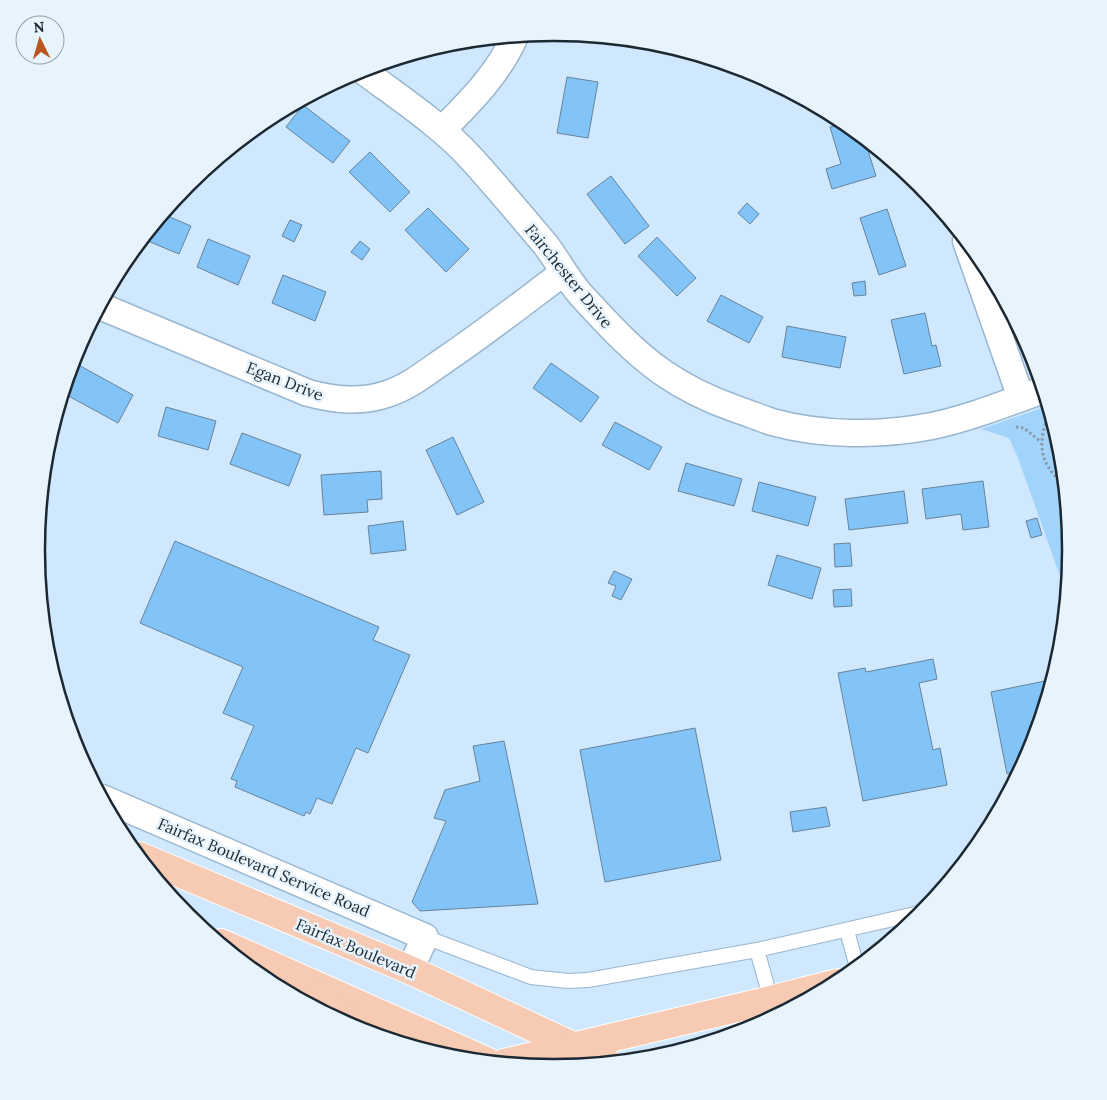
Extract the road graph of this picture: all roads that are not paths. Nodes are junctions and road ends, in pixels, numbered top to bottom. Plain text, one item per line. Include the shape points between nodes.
1 (512, 43) edge
2 (370, 76) edge
3 (442, 130) junction
4 (977, 267) edge
5 (563, 273) junction
6 (106, 309) edge
7 (1032, 394) edge
8 (112, 802) edge
9 (204, 841) junction
10 (151, 862) edge
11 (191, 878) junction
12 (905, 917) edge
13 (847, 931) junction
14 (425, 937) junction
15 (758, 950) junction
16 (242, 952) edge
17 (855, 960) edge
18 (410, 970) junction
19 (315, 985) junction
20 (809, 990) edge
21 (771, 1000) junction
22 (339, 1011) edge
23 (571, 1046) junction
24 (462, 1050) edge
25 (596, 1057) edge
26 (523, 1058) edge

1 - 3 street via 478,94
2 - 3 street, Fairchester Drive
3 - 5 street, Fairchester Drive via 546,246
4 - 7 street
5 - 6 street, Egan Drive via 406,387 364,399 332,399 308,393
5 - 7 street, Fairchester Drive via 625,342 662,372 714,401 772,422 831,432 894,432 971,416
8 - 9 street, Fairfax Boulevard Service Road
9 - 11 street
9 - 14 street, Fairfax Boulevard Service Road
10 - 11 main road, Fairfax Boulevard
11 - 18 main road, Fairfax Boulevard
12 - 13 lane
13 - 15 lane
13 - 17 lane
14 - 15 lane via 531,977 568,981
14 - 18 street
15 - 21 lane
16 - 19 main road
18 - 23 main road, Fairfax Boulevard
19 - 22 main road
19 - 24 main road
20 - 21 main road
21 - 23 main road
23 - 25 main road, Fairfax Boulevard
23 - 26 main road

